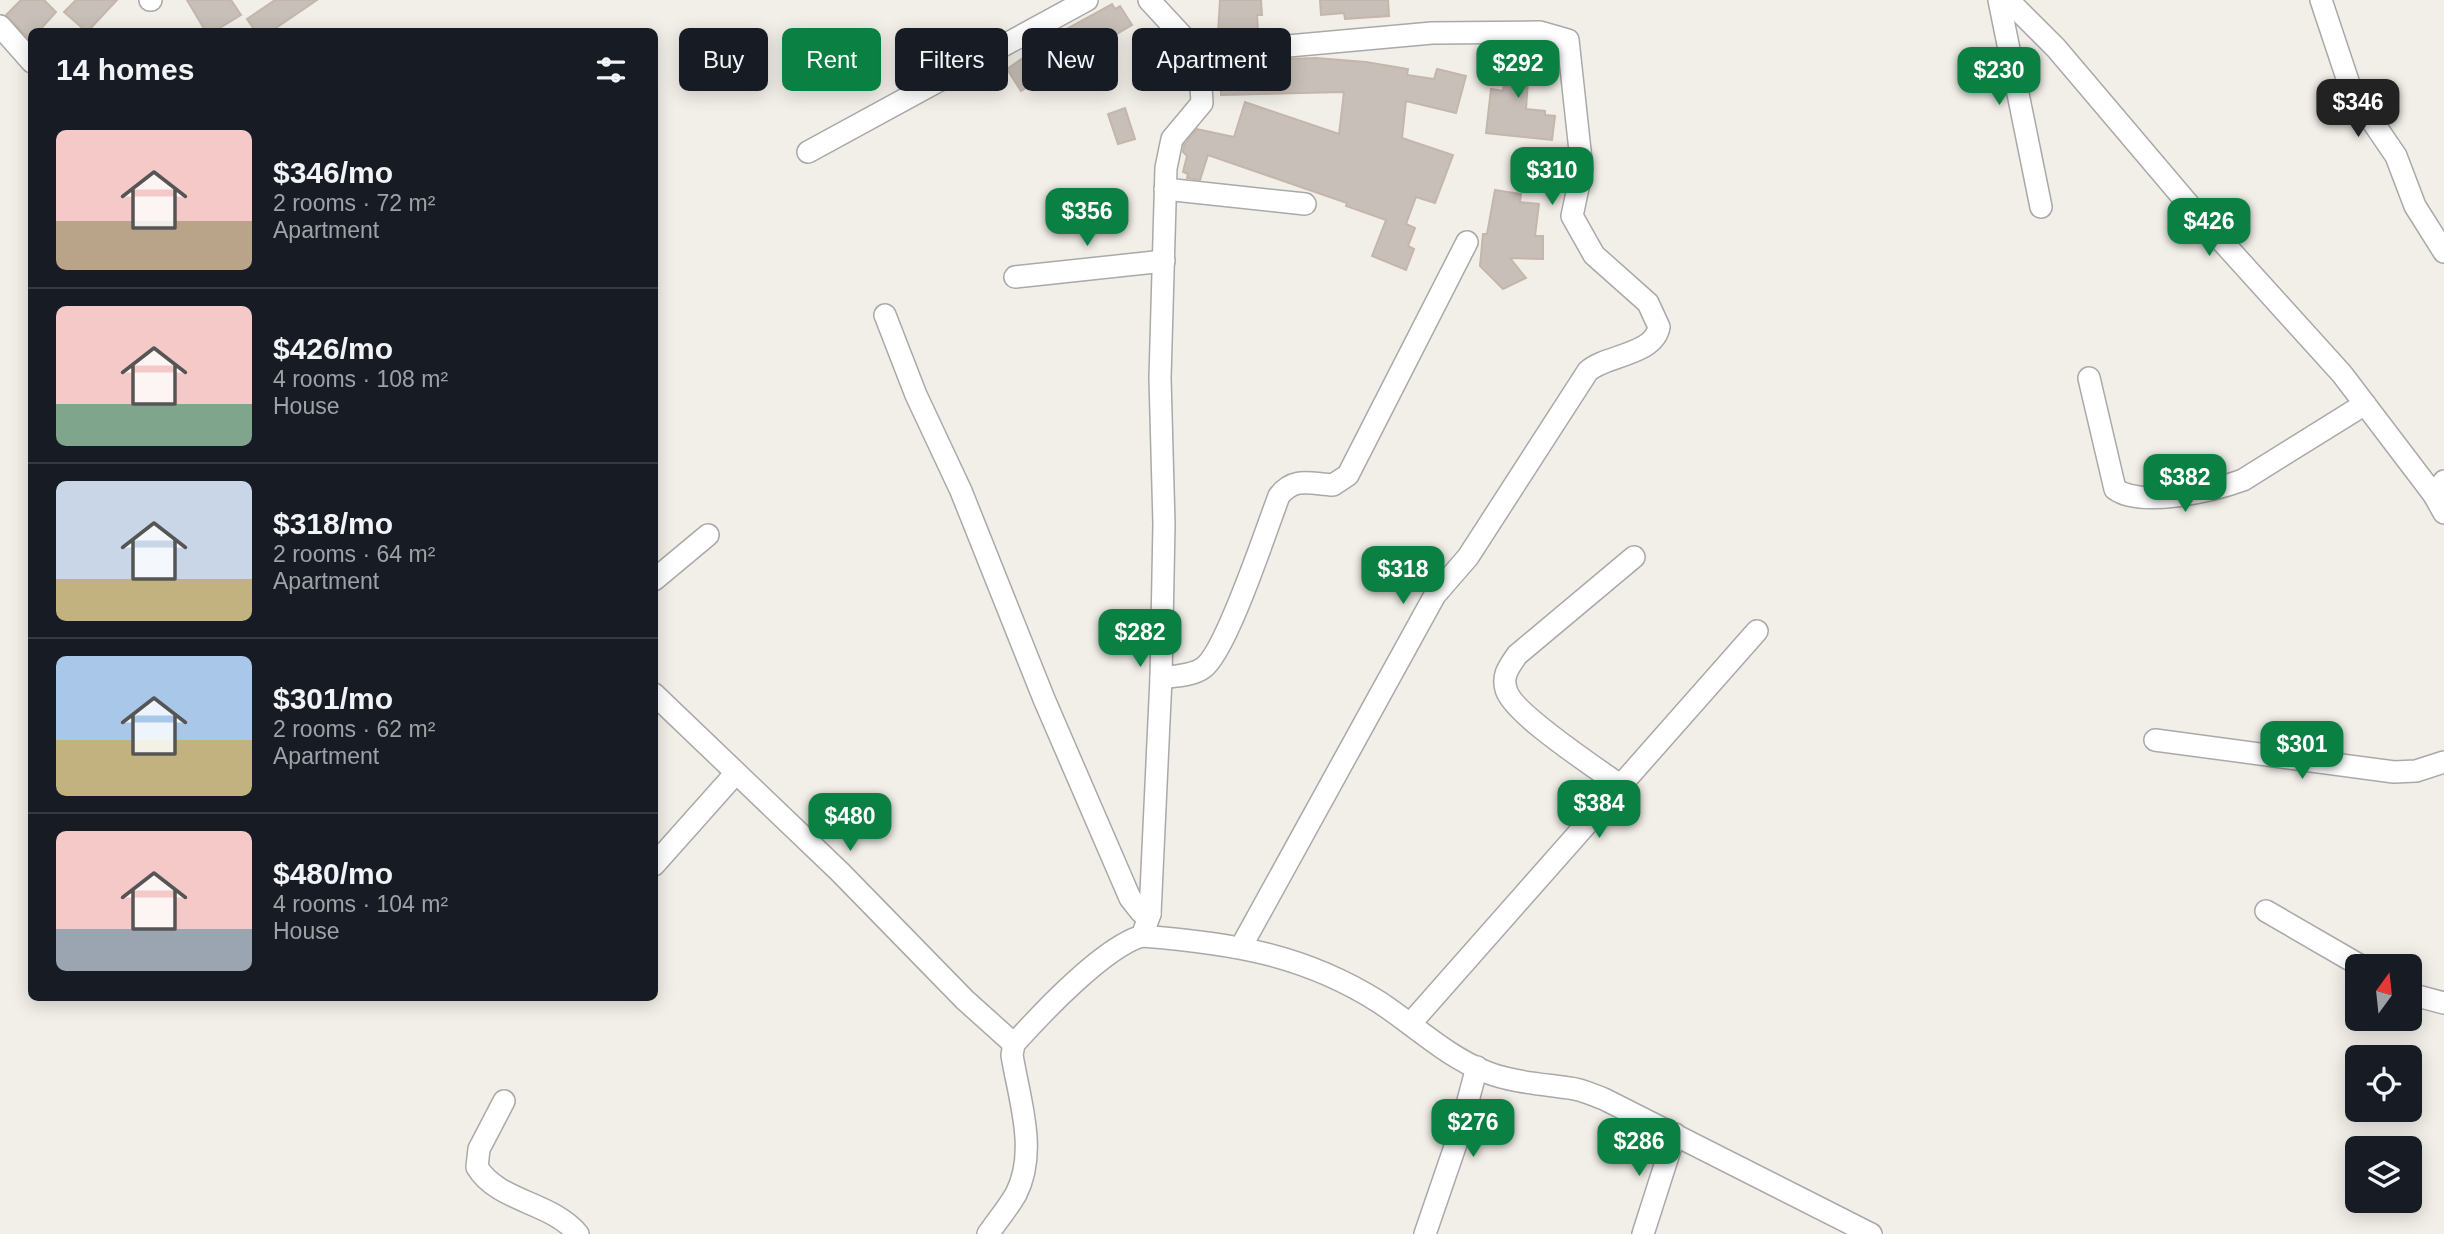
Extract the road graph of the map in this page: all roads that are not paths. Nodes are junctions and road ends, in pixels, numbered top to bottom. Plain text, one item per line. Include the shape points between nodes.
1 (1087, 0) edge
2 (1149, 0) edge
3 (1999, 0) edge
4 (2008, 0) edge
5 (2321, 0) edge
6 (0, 26) edge
7 (1175, 28) edge
8 (1291, 46) edge
9 (28, 58) edge
10 (1201, 91) edge
11 (808, 152) dead end
12 (1165, 189) junction
13 (1305, 204) dead end
14 (2041, 206) dead end
15 (1467, 243) dead end
16 (2444, 252) edge
17 (1164, 261) junction
18 (1015, 277) dead end
19 (885, 314) dead end
20 (2089, 378) dead end
21 (2365, 404) junction
22 (2441, 496) edge
23 (708, 535) dead end
24 (1634, 557) dead end
25 (658, 577) edge
26 (1757, 631) dead end
27 (1161, 678) junction
28 (658, 698) edge
29 (2155, 740) dead end
30 (2444, 762) edge
31 (735, 774) junction
32 (1621, 786) junction
33 (658, 861) edge
34 (2266, 911) dead end
35 (1150, 914) junction
36 (1142, 936) junction
37 (1241, 947) junction
38 (2345, 957) edge
39 (2422, 997) edge
40 (2444, 1003) edge
41 (1411, 1023) junction
42 (1014, 1044) junction
43 (1477, 1067) junction
44 (504, 1101) dead end
45 (1675, 1134) junction
46 (578, 1234) edge
47 (988, 1234) edge
48 (1425, 1234) edge
49 (1643, 1234) edge
50 (1871, 1234) edge

1 - 11 street
2 - 7 street
3 - 14 street
4 - 21 street via 2056,48
5 - 16 street via 2351,90 2396,156 2415,206
6 - 9 street
8 - 37 street via 1432,33 1540,32 1569,40 1582,169 1572,216 1594,255 1648,303 1659,327 1647,345 1588,371 1468,557 1435,595
10 - 12 street via 1202,103 1172,139
12 - 13 street
12 - 17 street
15 - 27 street via 1348,475 1333,485 1303,481 1286,486 1237,610 1211,660 1198,671
17 - 18 street
17 - 27 street
19 - 35 street via 1130,898 1141,912
20 - 21 street via 2115,489 2143,499 2222,488 2243,480
21 - 22 street
23 - 25 street
24 - 32 street via 1517,655 1505,673 1506,692 1523,714
26 - 32 street
27 - 35 street
28 - 31 street
29 - 30 street via 2394,772
31 - 33 street
31 - 42 street
32 - 41 street
34 - 38 street
35 - 36 street
36 - 37 street
36 - 42 street via 1099,962
37 - 41 street via 1280,955 1327,974
39 - 40 street
41 - 43 street via 1448,1052
42 - 47 street via 1025,1169 1016,1193
43 - 45 street via 1532,1083 1572,1088
43 - 48 street
44 - 46 street via 479,1149 477,1167 493,1184 567,1221
45 - 49 street
45 - 50 street

